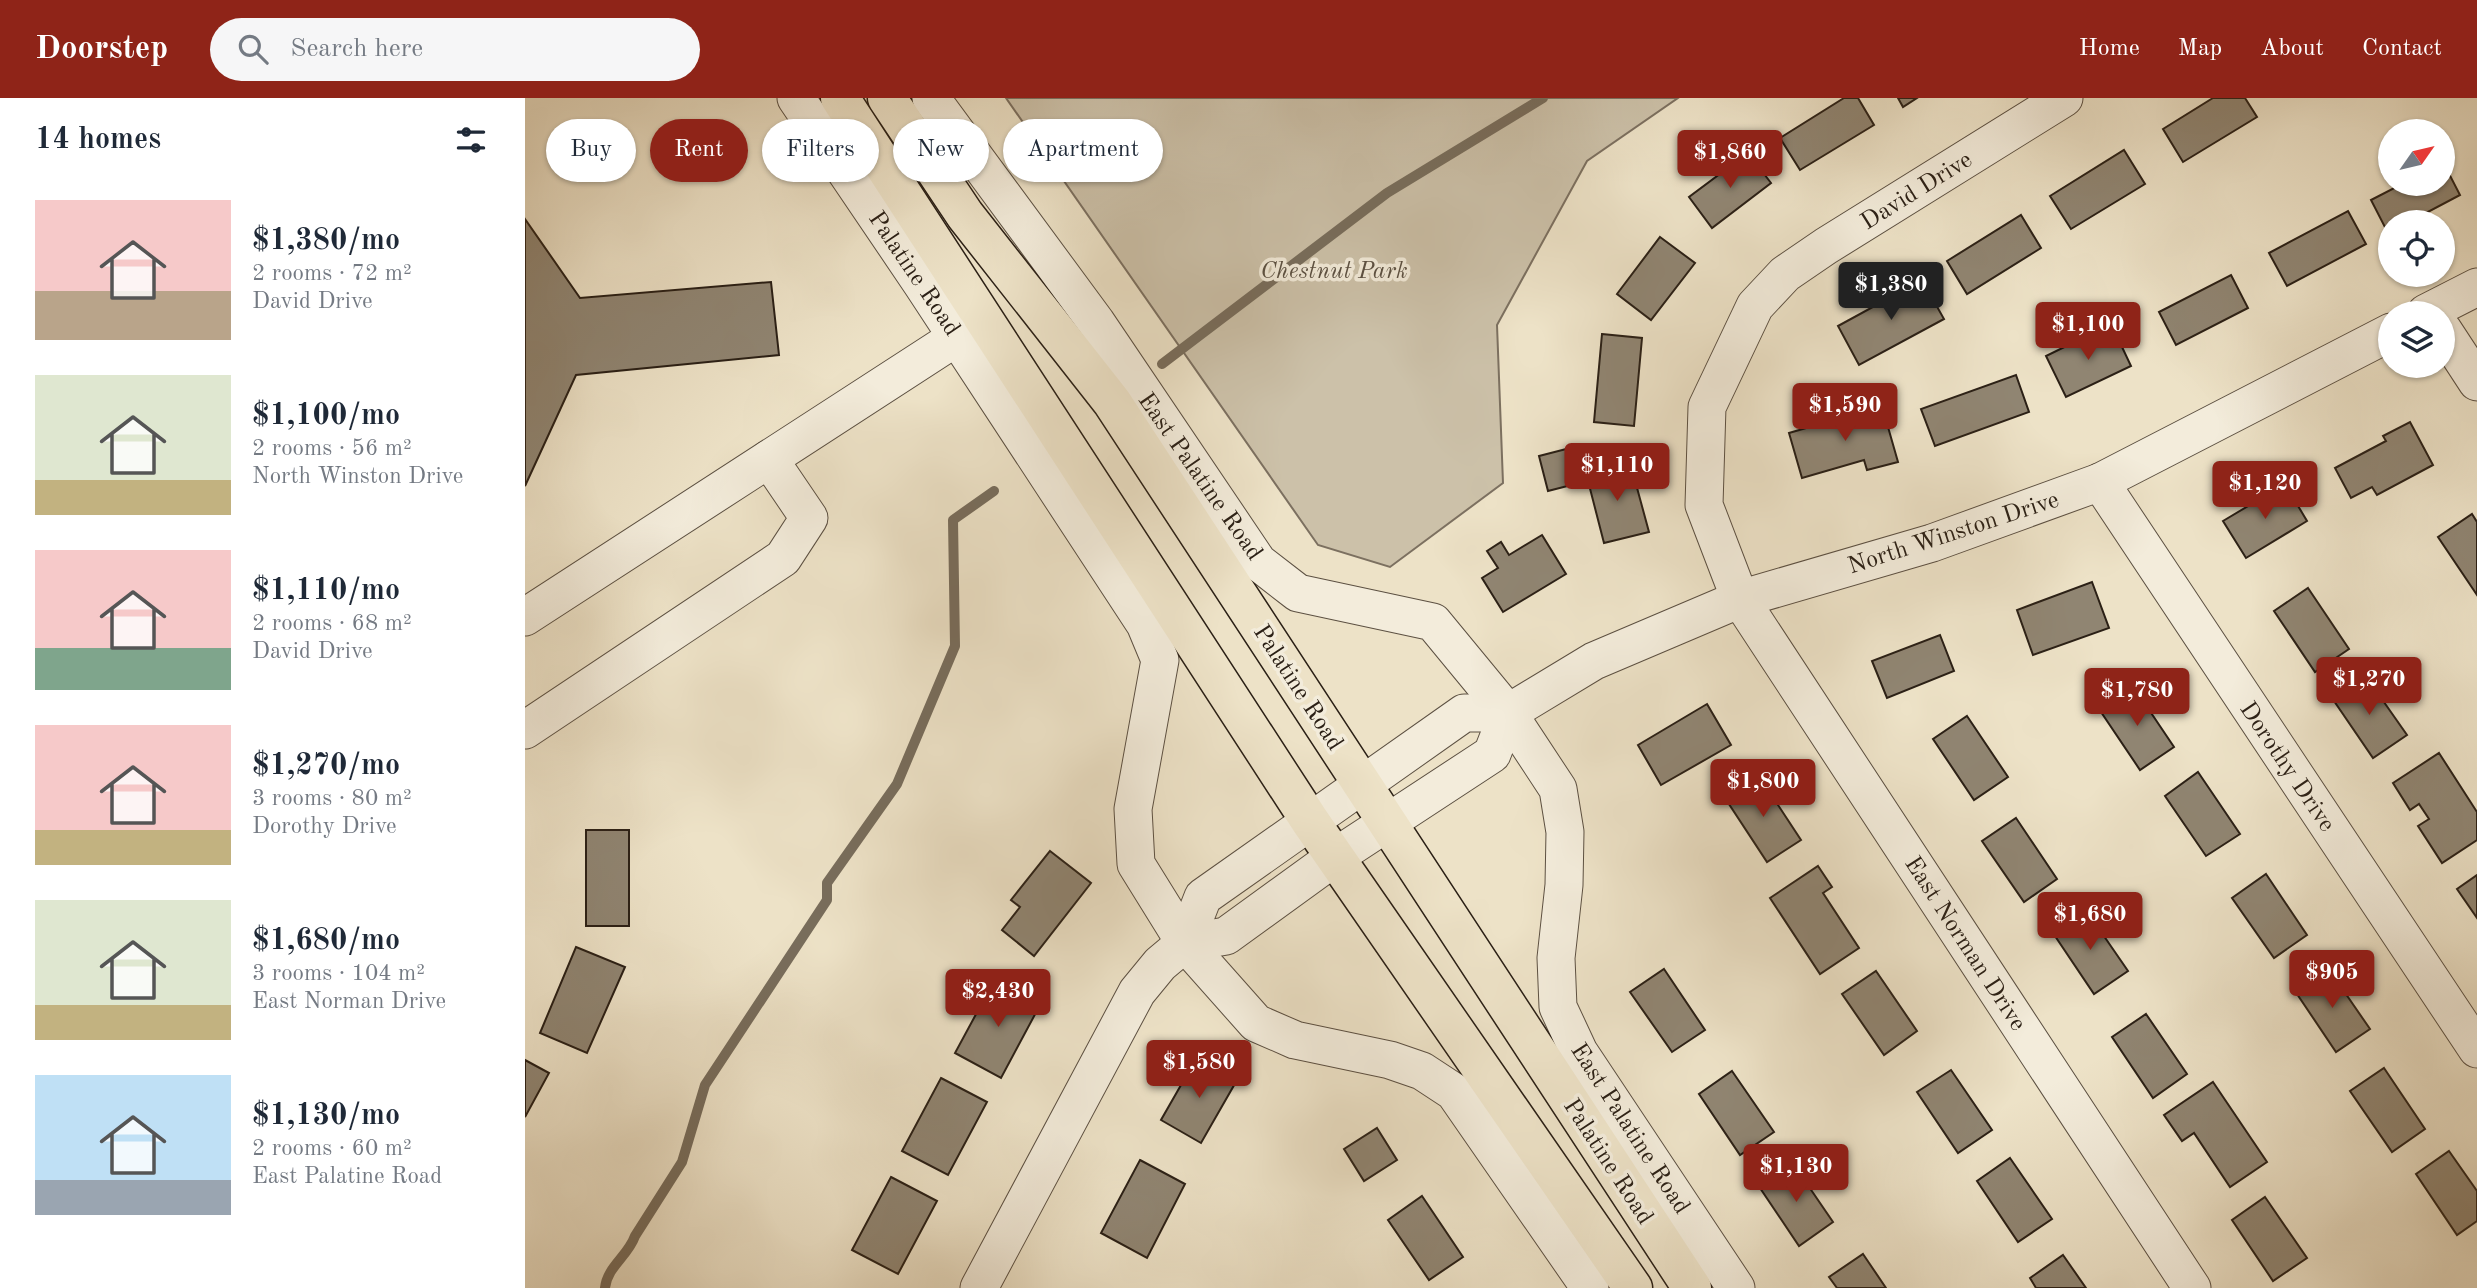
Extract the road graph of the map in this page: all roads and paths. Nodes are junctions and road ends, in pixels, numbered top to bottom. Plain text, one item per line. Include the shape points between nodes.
1 (796, 98) edge
2 (840, 98) edge
3 (887, 98) edge
4 (931, 98) edge
5 (2064, 98) edge
6 (2477, 287) edge
7 (2455, 302) edge
8 (957, 337) junction
9 (2378, 339) edge
10 (2455, 350) edge
11 (2477, 382) edge
12 (769, 459) junction
13 (2100, 482) junction
14 (1740, 599) junction
15 (525, 617) edge
16 (1507, 713) junction
17 (525, 730) edge
18 (1362, 782) junction
19 (1310, 821) junction
20 (1389, 824) junction
21 (1335, 857) junction
22 (1185, 943) junction
23 (2477, 1049) edge
24 (979, 1288) edge
25 (1590, 1288) edge
26 (1633, 1288) edge
27 (1692, 1288) edge
28 (1737, 1288) edge
29 (2192, 1288) edge

1 - 8 street, Palatine Road
2 - 19 main road, Palatine Road
3 - 18 main road, Palatine Road via 965,215 1112,402
4 - 16 street, East Palatine Road via 1096,322 1258,562 1298,593 1433,622
5 - 14 street, David Drive via 1826,246 1785,274 1755,306 1707,407 1704,505
6 - 7 street
8 - 12 street
8 - 22 street, Palatine Road via 1145,624 1160,660 1133,809 1136,864
9 - 13 street, North Winston Drive
10 - 11 street
12 - 15 street
12 - 17 street via 809,518 783,558
13 - 14 street, North Winston Drive via 1932,544
13 - 23 street, Dorothy Drive
14 - 16 street, North Winston Drive via 1594,661
14 - 29 street, East Norman Drive
16 - 18 street via 1464,713
16 - 20 street via 1492,754
16 - 28 street, East Palatine Road via 1558,789 1565,832 1556,958 1558,1007 1579,1052
18 - 19 street
18 - 20 main road, Palatine Road
19 - 21 main road, Palatine Road
19 - 22 street via 1203,897
20 - 21 street
20 - 27 main road, Palatine Road
21 - 22 street via 1226,936
21 - 26 main road, Palatine Road
22 - 24 street via 1137,992
22 - 25 street via 1256,1023 1295,1040 1422,1071 1454,1092

